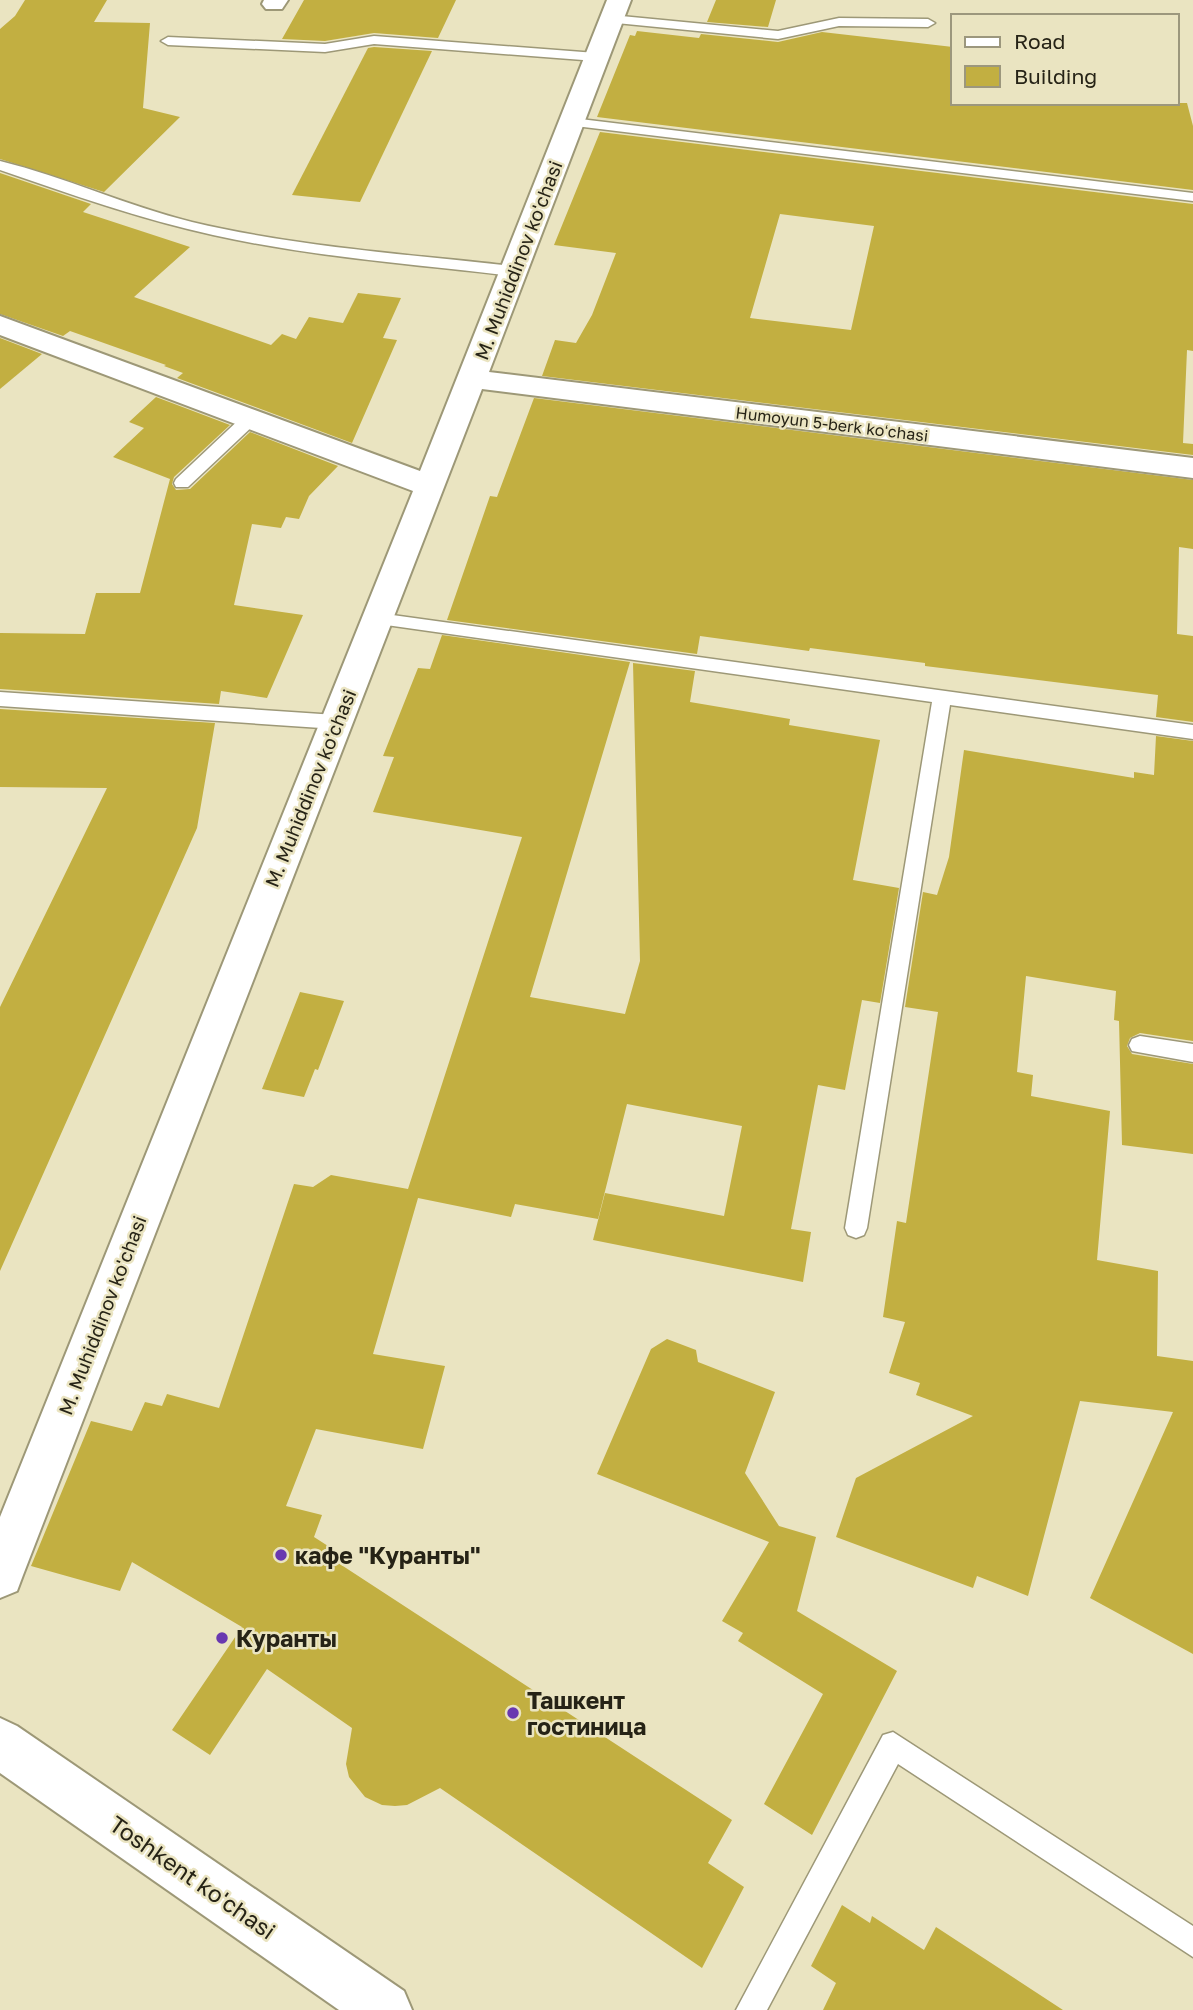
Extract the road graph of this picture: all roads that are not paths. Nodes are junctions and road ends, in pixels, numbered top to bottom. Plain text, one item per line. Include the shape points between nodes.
1 (615, 10) edge
2 (928, 23) dead end
3 (168, 41) dead end
4 (596, 57) junction
5 (572, 122) junction
6 (0, 166) edge
7 (1193, 197) edge
8 (513, 271) junction
9 (0, 325) edge
10 (471, 379) junction
11 (251, 418) junction
12 (1193, 468) edge
13 (183, 483) dead end
14 (430, 486) junction
15 (378, 619) junction
16 (942, 698) junction
17 (0, 699) edge
18 (336, 722) junction
19 (1193, 732) edge
20 (1140, 1045) dead end
21 (1193, 1053) edge
22 (856, 1228) dead end
23 (0, 1575) edge
24 (0, 1743) edge
25 (1193, 1943) edge
26 (385, 2010) edge
27 (751, 2010) edge

1 - 2 lane via 779,35 839,22
1 - 4 street, M. Muhiddinov ko'chasi
3 - 4 lane via 325,48 374,40
4 - 5 street, M. Muhiddinov ko'chasi
5 - 7 lane
5 - 8 street, M. Muhiddinov ko'chasi
6 - 8 lane via 217,232
8 - 10 street, M. Muhiddinov ko'chasi
9 - 11 street
10 - 12 street, Humoyun 5-berk koʻchasi
10 - 14 street, M. Muhiddinov ko'chasi
11 - 13 lane
11 - 14 street
14 - 15 street, M. Muhiddinov ko'chasi
15 - 16 lane
15 - 18 street, M. Muhiddinov ko'chasi
16 - 19 lane
16 - 22 lane
17 - 18 lane
18 - 23 street, M. Muhiddinov ko'chasi
20 - 21 lane
24 - 26 street, Toshkent ko'chasi
25 - 27 lane via 893,1745

